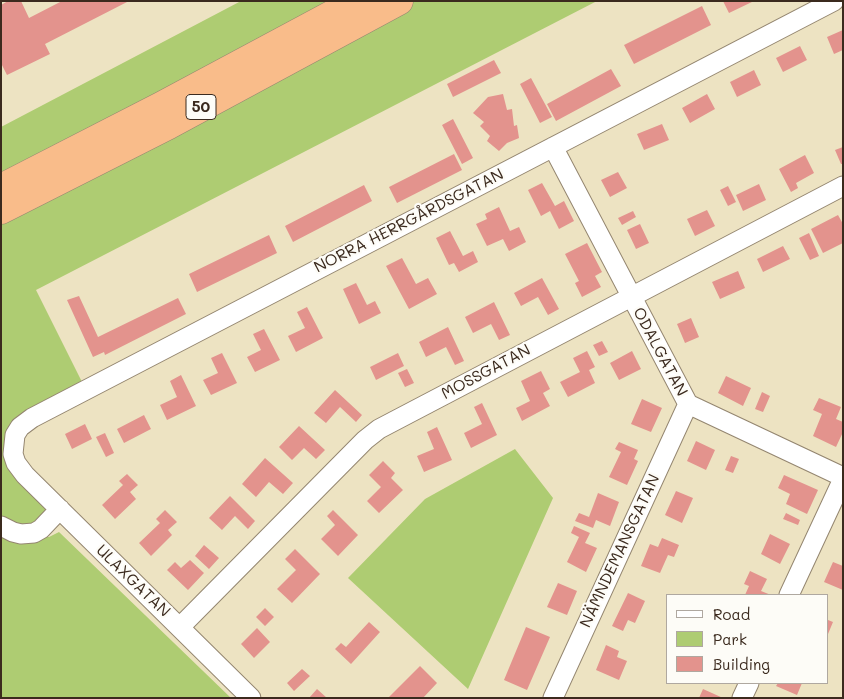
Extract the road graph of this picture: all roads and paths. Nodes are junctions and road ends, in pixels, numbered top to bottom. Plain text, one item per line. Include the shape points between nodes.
1 (357, 1) edge
2 (399, 1) edge
3 (834, 1) edge
4 (553, 147) junction
5 (843, 186) edge
6 (1, 188) edge
7 (1, 210) edge
8 (630, 297) junction
9 (688, 404) junction
10 (16, 463) joint
11 (843, 478) edge
12 (60, 510) junction
13 (1, 526) edge
14 (789, 594) edge
15 (180, 627) junction
16 (748, 684) edge
17 (251, 698) edge
18 (553, 698) edge
19 (742, 698) edge

1 - 6 highway, 50
2 - 7 highway, 50 via 169,125
3 - 4 street, NORRA HERRGÅRDSGATAN
4 - 8 street, ODALGATAN
4 - 10 street, NORRA HERRGÅRDSGATAN via 32,418 20,427 15,436
5 - 8 street, MOSSGATAN
8 - 9 street, ODALGATAN
8 - 15 street, MOSSGATAN via 371,434
9 - 11 street, ODALGATAN
9 - 18 street, NÄMNDEMANSGATAN
10 - 12 street, ULAXGATAN
11 - 14 street
12 - 13 street via 34,533 21,534
12 - 15 street, ULAXGATAN
15 - 17 street, ULAXGATAN
16 - 19 street

